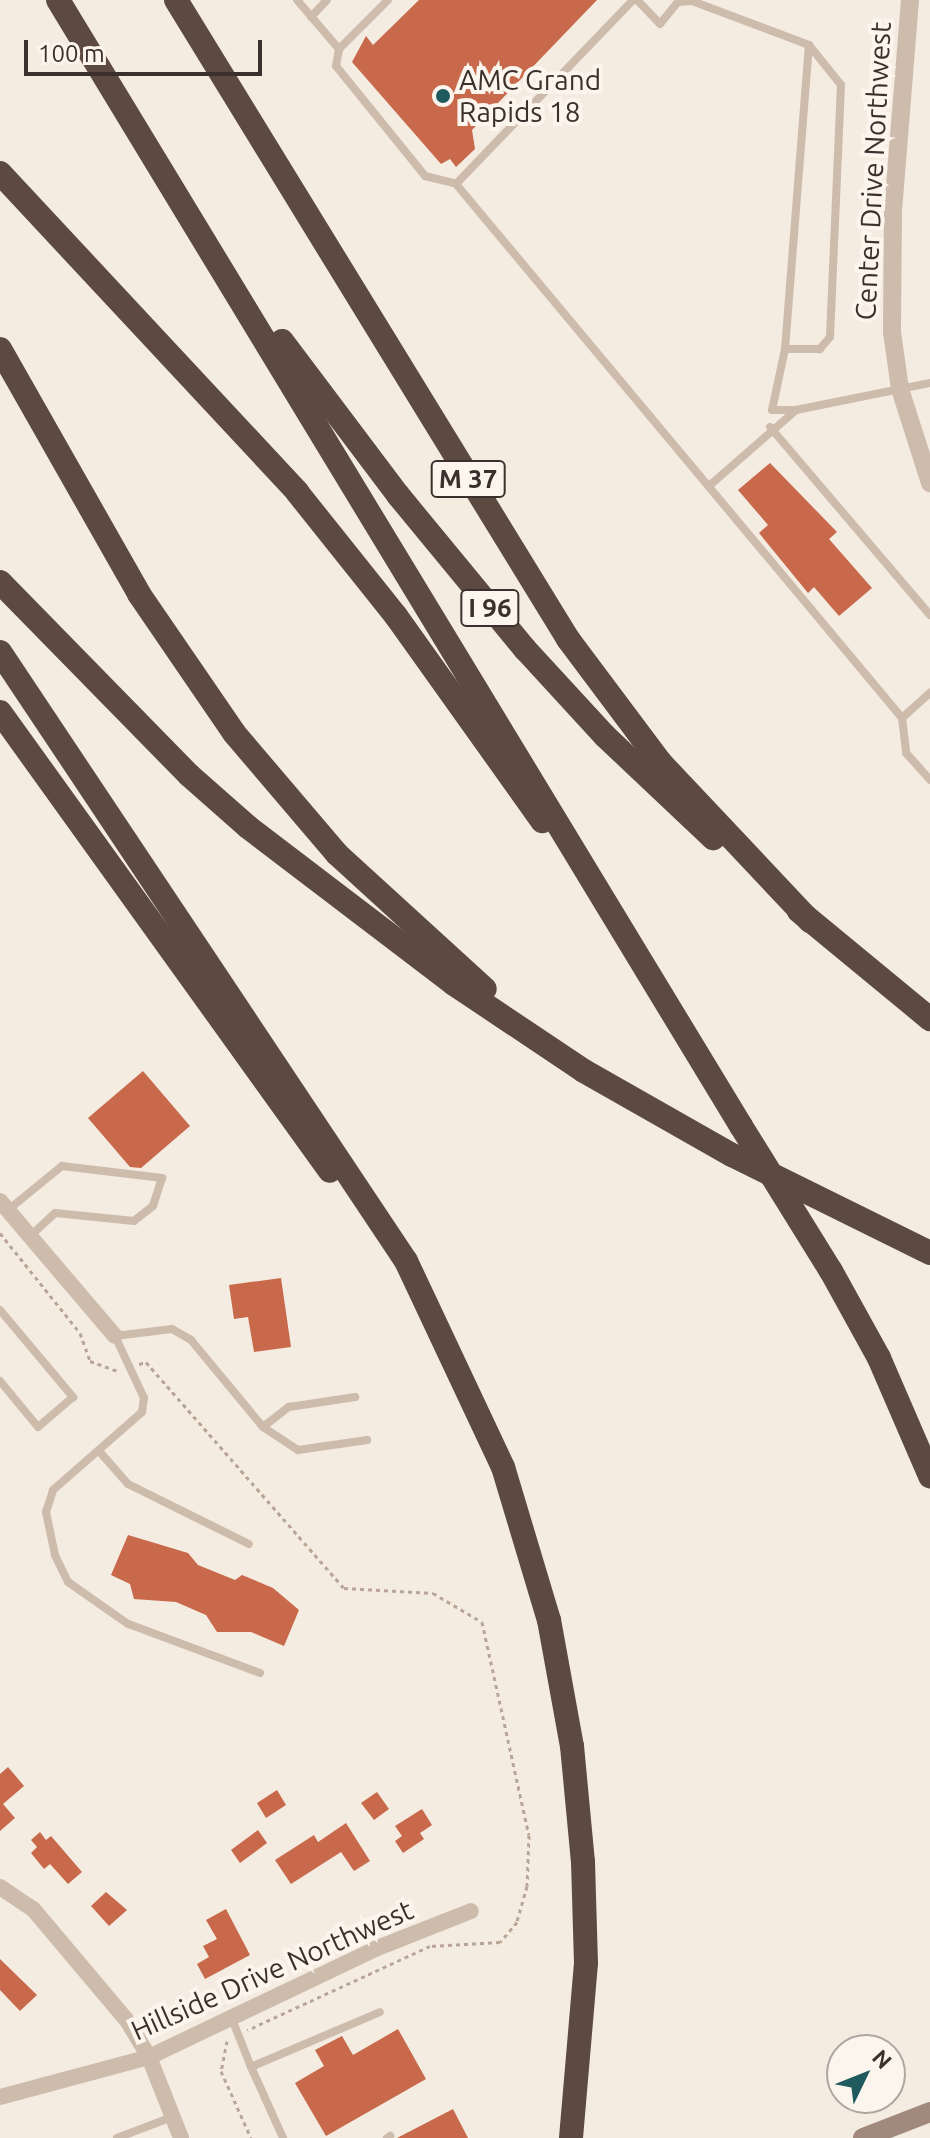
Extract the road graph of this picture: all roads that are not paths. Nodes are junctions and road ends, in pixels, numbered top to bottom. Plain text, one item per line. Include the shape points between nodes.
1 (58, 0) edge
2 (176, 0) edge
3 (297, 0) edge
4 (327, 0) edge
5 (388, 0) edge
6 (635, 0) edge
7 (910, 0) edge
8 (311, 17) junction
9 (809, 45) junction
10 (339, 49) junction
11 (0, 173) edge
12 (456, 184) junction
13 (214, 254) junction
14 (0, 349) edge
15 (785, 349) junction
16 (930, 383) edge
17 (900, 389) junction
18 (796, 410) junction
19 (770, 427) junction
20 (930, 483) edge
21 (709, 486) junction
22 (0, 582) edge
23 (930, 615) edge
24 (0, 652) edge
25 (930, 693) edge
26 (0, 712) edge
27 (902, 718) junction
28 (930, 780) edge
29 (585, 871) junction
30 (810, 921) junction
31 (930, 1019) edge
32 (584, 1071) junction
33 (4, 1205) edge
34 (30, 1236) junction
35 (930, 1253) edge
36 (406, 1261) junction
37 (0, 1310) edge
38 (115, 1336) junction
39 (0, 1381) edge
40 (355, 1397) dead end
41 (263, 1427) junction
42 (367, 1440) dead end
43 (99, 1451) junction
44 (930, 1476) edge
45 (249, 1544) dead end
46 (260, 1673) dead end
47 (0, 1887) edge
48 (471, 1911) dead end
49 (380, 2012) dead end
50 (234, 2027) junction
51 (149, 2057) junction
52 (251, 2067) junction
53 (0, 2097) edge
54 (930, 2112) edge
55 (173, 2116) junction
56 (117, 2138) edge
57 (181, 2138) edge
58 (283, 2138) edge
59 (571, 2138) edge
60 (863, 2138) edge

1 - 13 highway, I 96
2 - 30 highway, M 37 via 568,639 660,762
3 - 8 lane
4 - 8 lane
5 - 10 lane
6 - 9 lane via 660,24 678,2 692,1
6 - 12 lane
7 - 17 street, Center Drive Northwest via 893,212 892,332
8 - 10 lane
9 - 15 lane
9 - 15 lane via 843,92 830,337 820,349
10 - 12 lane via 336,66 425,176
11 - 29 highway via 297,492 435,669 548,830
12 - 21 lane
13 - 29 highway
13 - 30 highway, I 96 via 398,495 525,649 677,807
14 - 32 highway via 155,619 278,789 396,913
15 - 18 lane via 772,410
16 - 17 lane
17 - 18 lane
17 - 20 street, Center Drive Northwest
18 - 19 lane
19 - 21 lane
19 - 23 lane
21 - 27 lane
22 - 32 highway via 142,731 248,827 454,984
24 - 36 highway
25 - 27 lane
26 - 36 highway via 336,1179
27 - 28 lane via 906,753
29 - 44 highway, bridge via 831,1271 879,1358
30 - 31 highway, I 96
32 - 35 highway via 732,1155
33 - 34 street
33 - 34 lane via 62,1166 162,1178 153,1206 134,1221 55,1213
34 - 38 street
36 - 59 highway via 503,1467 552,1635 572,1746 583,1862 585,1978
37 - 39 lane via 73,1397 38,1427
38 - 41 lane via 172,1329 191,1340
38 - 43 lane via 144,1398 142,1412
40 - 41 lane via 289,1407
41 - 42 lane via 298,1450
43 - 45 lane via 128,1484
43 - 46 lane via 49,1499 47,1527 68,1582 128,1624
47 - 51 street via 33,1909 67,1946
48 - 50 street, Hillside Drive Northwest via 375,1949
49 - 52 lane
50 - 51 street, Hillside Drive Northwest
50 - 52 lane
51 - 53 street, Hillside Drive Northwest
51 - 55 street
52 - 58 lane
54 - 60 main road
55 - 56 lane
55 - 57 street

